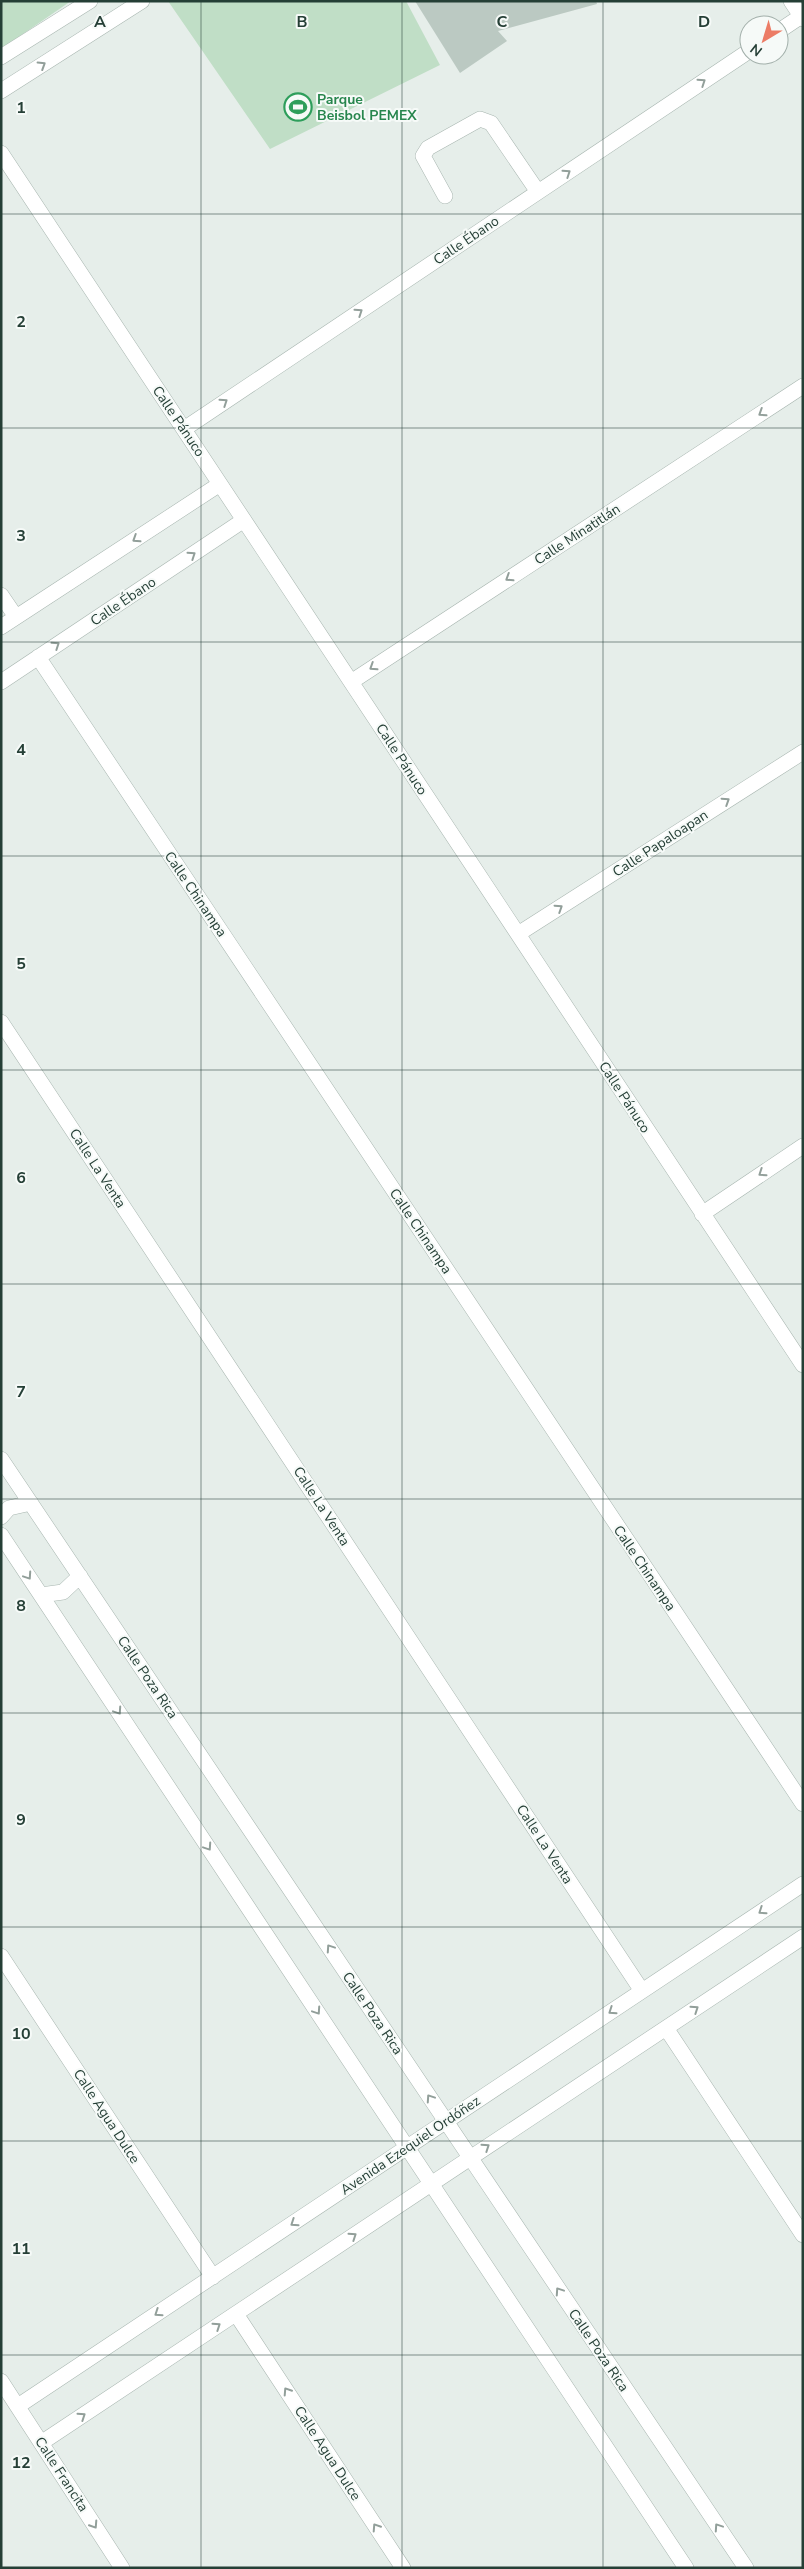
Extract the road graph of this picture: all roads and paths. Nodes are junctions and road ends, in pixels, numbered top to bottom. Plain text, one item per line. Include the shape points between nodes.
1 (90, 1) edge
2 (142, 1) edge
3 (791, 1) edge
4 (802, 17) edge
5 (789, 25) edge
6 (1, 57) edge
7 (739, 58) edge
8 (1, 91) edge
9 (1, 153) edge
10 (538, 192) junction
11 (445, 196) dead end
12 (803, 386) edge
13 (184, 429) junction
14 (220, 484) junction
15 (244, 520) junction
16 (1, 595) edge
17 (16, 617) junction
18 (1, 627) edge
19 (38, 657) junction
20 (1, 682) edge
21 (351, 682) junction
22 (803, 752) edge
23 (518, 934) junction
24 (1, 1022) edge
25 (803, 1146) edge
26 (702, 1214) junction
27 (803, 1365) edge
28 (1, 1459) edge
29 (31, 1503) junction
30 (1, 1517) edge
31 (1, 1535) edge
32 (80, 1576) junction
33 (41, 1595) junction
34 (803, 1804) edge
35 (803, 1884) edge
36 (803, 1937) edge
37 (1, 1956) edge
38 (642, 1991) junction
39 (666, 2028) junction
40 (446, 2122) junction
41 (407, 2147) junction
42 (470, 2158) junction
43 (431, 2184) junction
44 (803, 2235) edge
45 (213, 2277) junction
46 (236, 2314) junction
47 (1, 2381) edge
48 (18, 2406) junction
49 (41, 2443) junction
50 (122, 2568) edge
51 (403, 2568) edge
52 (686, 2568) edge
53 (746, 2568) edge

1 - 6 street
8 -> 2 street
3 - 4 street
4 - 5 street
10 -> 7 street, Calle Ébano
9 - 13 street, Calle Pánuco
10 - 11 street via 491,123 480,119 428,148 423,156
13 -> 10 street, Calle Ébano
12 -> 21 street, Calle Minatitlán
13 - 14 street, Calle Pánuco
14 - 15 street, Calle Pánuco
14 -> 17 street
19 -> 15 street, Calle Ébano
15 - 21 street, Calle Pánuco
16 - 17 street
17 - 18 street
19 - 20 street, Calle Ébano
19 - 34 street, Calle Chinampa
21 - 23 street, Calle Pánuco
23 -> 22 street, Calle Papaloapan
23 - 26 street, Calle Pánuco
24 - 38 street, Calle La Venta
25 -> 26 street
26 - 27 street, Calle Pánuco
28 - 29 street, Calle Poza Rica
29 - 30 street via 9,1508
29 - 32 street, Calle Poza Rica
31 -> 33 street
32 - 33 street via 63,1592
40 -> 32 street, Calle Poza Rica
33 -> 41 street
35 -> 38 street, Avenida Ezequiel Ordóñez
39 -> 36 street
37 - 45 street, Calle Agua Dulce
38 -> 40 street, Avenida Ezequiel Ordóñez
42 -> 39 street
39 - 44 street
40 - 41 street, Avenida Ezequiel Ordóñez
40 - 42 street, Calle Poza Rica
41 - 43 street
41 -> 45 street, Avenida Ezequiel Ordóñez
42 - 43 street
53 -> 42 street, Calle Poza Rica
46 -> 43 street
43 - 52 street
45 -> 48 street, Avenida Ezequiel Ordóñez
49 -> 46 street
51 -> 46 street, Calle Agua Dulce
47 - 48 street, Calle Francita
48 - 49 street, Calle Francita
49 -> 50 street, Calle Francita

